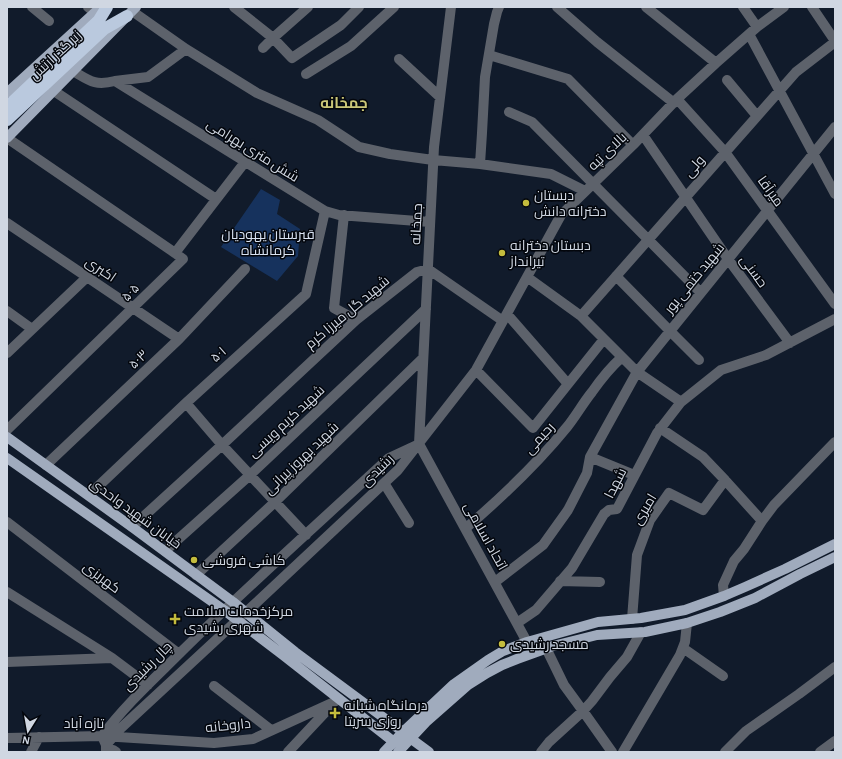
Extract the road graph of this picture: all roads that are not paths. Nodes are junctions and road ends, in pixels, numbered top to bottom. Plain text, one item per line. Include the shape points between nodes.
1 (32, 7) edge
2 (107, 7) edge
3 (308, 7) edge
4 (359, 7) edge
5 (394, 7) edge
6 (451, 7) edge
7 (499, 7) edge
8 (557, 7) edge
9 (646, 7) edge
10 (743, 7) edge
11 (784, 7) edge
12 (812, 7) edge
13 (238, 8) edge
14 (95, 9) edge
15 (132, 11) edge
16 (49, 21) dead end
17 (758, 27) junction
18 (749, 34) junction
19 (273, 38) junction
20 (835, 42) edge
21 (263, 48) dead end
22 (186, 49) junction
23 (489, 55) junction
24 (399, 59) dead end
25 (716, 63) junction
26 (73, 71) junction
27 (306, 74) dead end
28 (727, 80) dead end
29 (115, 82) junction
30 (54, 91) junction
31 (779, 91) junction
32 (7, 93) edge
33 (440, 97) junction
34 (675, 101) junction
35 (7, 107) edge
36 (509, 112) dead end
37 (758, 116) junction
38 (7, 120) edge
39 (835, 127) edge
40 (643, 135) junction
41 (7, 138) edge
42 (633, 145) junction
43 (726, 152) junction
44 (813, 154) junction
45 (433, 160) junction
46 (245, 162) junction
47 (480, 164) junction
48 (593, 183) junction
49 (585, 191) junction
50 (835, 194) edge
51 (686, 197) junction
52 (216, 199) junction
53 (768, 210) junction
54 (325, 211) junction
55 (344, 215) junction
56 (430, 222) junction
57 (7, 223) edge
58 (648, 239) junction
59 (175, 254) junction
60 (728, 259) junction
61 (245, 269) dead end
62 (428, 269) junction
63 (616, 276) junction
64 (87, 277) junction
65 (527, 277) junction
66 (701, 293) junction
67 (835, 304) edge
68 (133, 308) junction
69 (426, 309) junction
70 (7, 311) edge
71 (581, 316) junction
72 (505, 317) junction
73 (835, 319) edge
74 (356, 320) junction
75 (32, 329) junction
76 (670, 331) junction
77 (179, 339) junction
78 (604, 339) junction
79 (790, 343) junction
80 (7, 353) edge
81 (622, 357) junction
82 (423, 358) junction
83 (699, 360) dead end
84 (476, 370) junction
85 (637, 372) junction
86 (568, 384) junction
87 (681, 402) junction
88 (186, 403) junction
89 (660, 428) junction
90 (7, 430) edge
91 (7, 437) edge
92 (835, 442) edge
93 (419, 444) junction
94 (222, 445) junction
95 (590, 457) junction
96 (7, 458) edge
97 (46, 465) junction
98 (250, 475) junction
99 (634, 475) junction
100 (725, 480) junction
101 (384, 484) junction
102 (89, 495) junction
103 (275, 502) junction
104 (762, 521) junction
105 (7, 522) edge
106 (409, 523) dead end
107 (132, 526) junction
108 (466, 528) junction
109 (306, 535) junction
110 (835, 544) edge
111 (165, 551) junction
112 (835, 557) edge
113 (196, 575) junction
114 (560, 581) junction
115 (495, 582) junction
116 (600, 582) dead end
117 (7, 592) edge
118 (244, 592) junction
119 (724, 596) junction
120 (20, 600) junction
121 (7, 601) edge
122 (233, 602) junction
123 (256, 603) junction
124 (728, 608) junction
125 (224, 610) junction
126 (246, 612) junction
127 (632, 619) junction
128 (237, 621) junction
129 (517, 623) junction
130 (687, 623) junction
131 (206, 627) junction
132 (641, 632) junction
133 (219, 638) junction
134 (528, 642) junction
135 (546, 648) junction
136 (683, 648) junction
137 (179, 654) junction
138 (112, 658) junction
139 (7, 662) edge
140 (835, 667) edge
141 (723, 676) dead end
142 (148, 684) junction
143 (214, 686) dead end
144 (336, 700) junction
145 (583, 711) junction
146 (271, 730) junction
147 (406, 735) junction
148 (39, 737) junction
149 (113, 737) junction
150 (7, 738) edge
151 (835, 741) edge
152 (394, 742) junction
153 (107, 747) edge
154 (607, 750) edge
155 (31, 752) edge
156 (288, 752) edge
157 (384, 752) edge
158 (398, 752) edge
159 (429, 752) edge
160 (541, 752) edge
161 (623, 752) edge
162 (726, 752) edge
163 (820, 752) edge

1 - 16 street
2 - 35 highway, زیر گذر ارتش via 99,20
3 - 19 street
4 - 19 street via 341,25 292,58
5 - 27 street via 351,46
6 - 33 street, جمخانه
7 - 23 street
8 - 34 street, میرآقا via 597,42
9 - 25 street
10 - 17 street
11 - 17 street, بالای تپه
12 - 20 street
13 - 19 street
14 - 32 main road
15 - 22 street
15 - 26 main road
15 - 38 highway, زیر گذر ارتش via 104,30
17 - 18 street, بالای تپه
18 - 25 street, بالای تپه
18 - 31 street
19 - 21 street
20 - 31 street, ولی via 796,72
22 - 29 street via 148,77
22 - 45 street via 257,93 318,120 359,147
23 - 42 street via 568,79
23 - 47 street via 485,77
24 - 33 street
25 - 34 street, بالای تپه
26 - 29 street via 92,82
26 - 30 main road
28 - 37 street
29 - 46 street, شش متری بهرامی
30 - 41 main road
30 - 52 street
31 - 37 street, ولی
31 - 44 street
33 - 45 street, جمخانه
34 - 40 street, بالای تپه
34 - 43 street, میرآقا
36 - 48 street via 532,122
37 - 43 street, ولی
39 - 44 street, شهید ختمی پور
40 - 42 street, بالای تپه
40 - 51 street, حسنی
41 - 59 street
42 - 48 street, بالای تپه
43 - 51 street, ولی
43 - 53 street, میرآقا
44 - 50 street
44 - 53 street, شهید ختمی پور
45 - 47 street
45 - 56 street, جمخانه
46 - 52 street
46 - 54 street, شش متری بهرامی
47 - 49 street via 551,174
48 - 49 street, بالای تپه
48 - 58 street
49 - 65 street, بالای تپه via 561,215
51 - 58 street, ولی
51 - 60 street, حسنی
52 - 59 street
53 - 60 street, شهید ختمی پور
53 - 67 street, میرآقا
54 - 55 street, شش متری بهرامی
54 - 88 street, ۵۰۱ via 306,294
55 - 56 street, شش متری بهرامی
55 - 74 street via 334,308
56 - 62 street, جمخانه
57 - 64 street, اکبری
58 - 63 street, ولی
58 - 66 street
59 - 68 street, ۵۰۵ via 183,259
60 - 66 street, شهید ختمی پور
60 - 79 street, حسنی
61 - 77 street, ۵۰۳
62 - 69 street, جمخانه
62 - 72 street
62 - 74 street, شهید گل میرزا کرم via 417,272
63 - 71 street, ولی
63 - 76 street
64 - 68 street, اکبری
64 - 75 street
65 - 71 street
65 - 72 street, بالای تپه
66 - 76 street, شهید ختمی پور
68 - 77 street, اکبری
68 - 90 street, ۵۰۵
69 - 82 street, جمخانه
69 - 98 street, شهید کریم ویسی
70 - 75 street
71 - 78 street
72 - 84 street, بالای تپه
72 - 86 street
73 - 79 street
74 - 94 street, شهید گل میرزا کرم
75 - 80 street
76 - 83 street
76 - 85 street, شهید ختمی پور
77 - 97 street, ۵۰۳
78 - 81 street
78 - 86 street
79 - 87 street, شهدا via 766,356 721,370
81 - 85 street
81 - 108 street, رحیمی via 592,392 568,426 530,468
82 - 93 street, جمخانه
82 - 103 street, شهید بهروز پیرانی
84 - 86 street via 533,428
84 - 93 street, بالای تپه
85 - 87 street
85 - 95 street, شهید ختمی پور
87 - 89 street, شهدا
88 - 94 street
88 - 102 street, ۵۰۱
89 - 99 street, شهدا
89 - 100 street via 703,457
91 - 97 main road, خیابان شهید واحدی
92 - 104 street
93 - 101 street, رشیدی
93 - 108 street, اتحاد اسلامی
93 - 109 street, رشیدی via 390,458
94 - 98 street
94 - 107 street, شهید گل میرزا کرم
95 - 99 street
95 - 115 street, شهید ختمی پور via 587,473 568,510 543,545
96 - 125 main road, خیابان شهید واحدی
97 - 102 main road, خیابان شهید واحدی
98 - 103 street
98 - 111 street, شهید کریم ویسی
99 - 114 street, شهدا via 617,509 604,514 572,568
100 - 104 street
100 - 127 street, امیری via 703,510 669,493 650,520 636,555
101 - 106 street
101 - 123 street, رشیدی
102 - 107 main road, خیابان شهید واحدی
103 - 109 street
103 - 113 street, شهید بهروز پیرانی
104 - 119 street via 734,560 723,585
105 - 137 street, کهریزی
107 - 111 main road, خیابان شهید واحدی
108 - 115 street, اتحاد اسلامی
109 - 118 street, رشیدی
110 - 119 main road
111 - 113 main road, خیابان شهید واحدی
112 - 124 main road via 755,598
113 - 122 main road, خیابان شهید واحدی
114 - 116 street
114 - 129 street, شهدا via 536,610
115 - 129 street, اتحاد اسلامی
117 - 120 street
118 - 122 street, رشیدی
118 - 123 street via 244,598 248,603
119 - 124 main road
119 - 127 main road via 686,610
120 - 121 street
120 - 138 street
122 - 125 street, چال رشیدی
122 - 126 main road, خیابان شهید واحدی
123 - 126 street, رشیدی
124 - 130 main road
125 - 128 main road, خیابان شهید واحدی
125 - 131 street, چال رشیدی
126 - 128 street, چال رشیدی
126 - 147 main road, خیابان شهید واحدی
127 - 134 main road via 598,622
128 - 133 street, چال رشیدی
128 - 144 main road, خیابان شهید واحدی via 283,655
129 - 134 street, اتحاد اسلامی
130 - 132 main road
130 - 136 street
131 - 133 street via 216,629
131 - 137 street, چال رشیدی
132 - 135 main road via 597,635
132 - 145 street via 627,657
133 - 149 street, چال رشیدی
134 - 147 main road via 503,651 454,684
135 - 145 street via 564,685
135 - 147 main road via 517,658 487,673 468,685 426,722
136 - 141 street
136 - 161 street
137 - 142 street, چال رشیدی
138 - 139 street
138 - 142 street
140 - 162 street via 746,731
142 - 153 street, چال رشیدی via 113,722
143 - 146 street
144 - 146 street, داروخانه
144 - 152 main road, خیابان شهید واحدی
144 - 156 street
145 - 154 street
145 - 160 street
146 - 149 street, داروخانه via 252,739 214,743
147 - 152 main road
147 - 158 main road
147 - 159 main road
148 - 150 street, تازه آباد
148 - 153 street, تازه آباد
148 - 155 street
149 - 153 street, تازه آباد
151 - 163 street
152 - 157 main road

